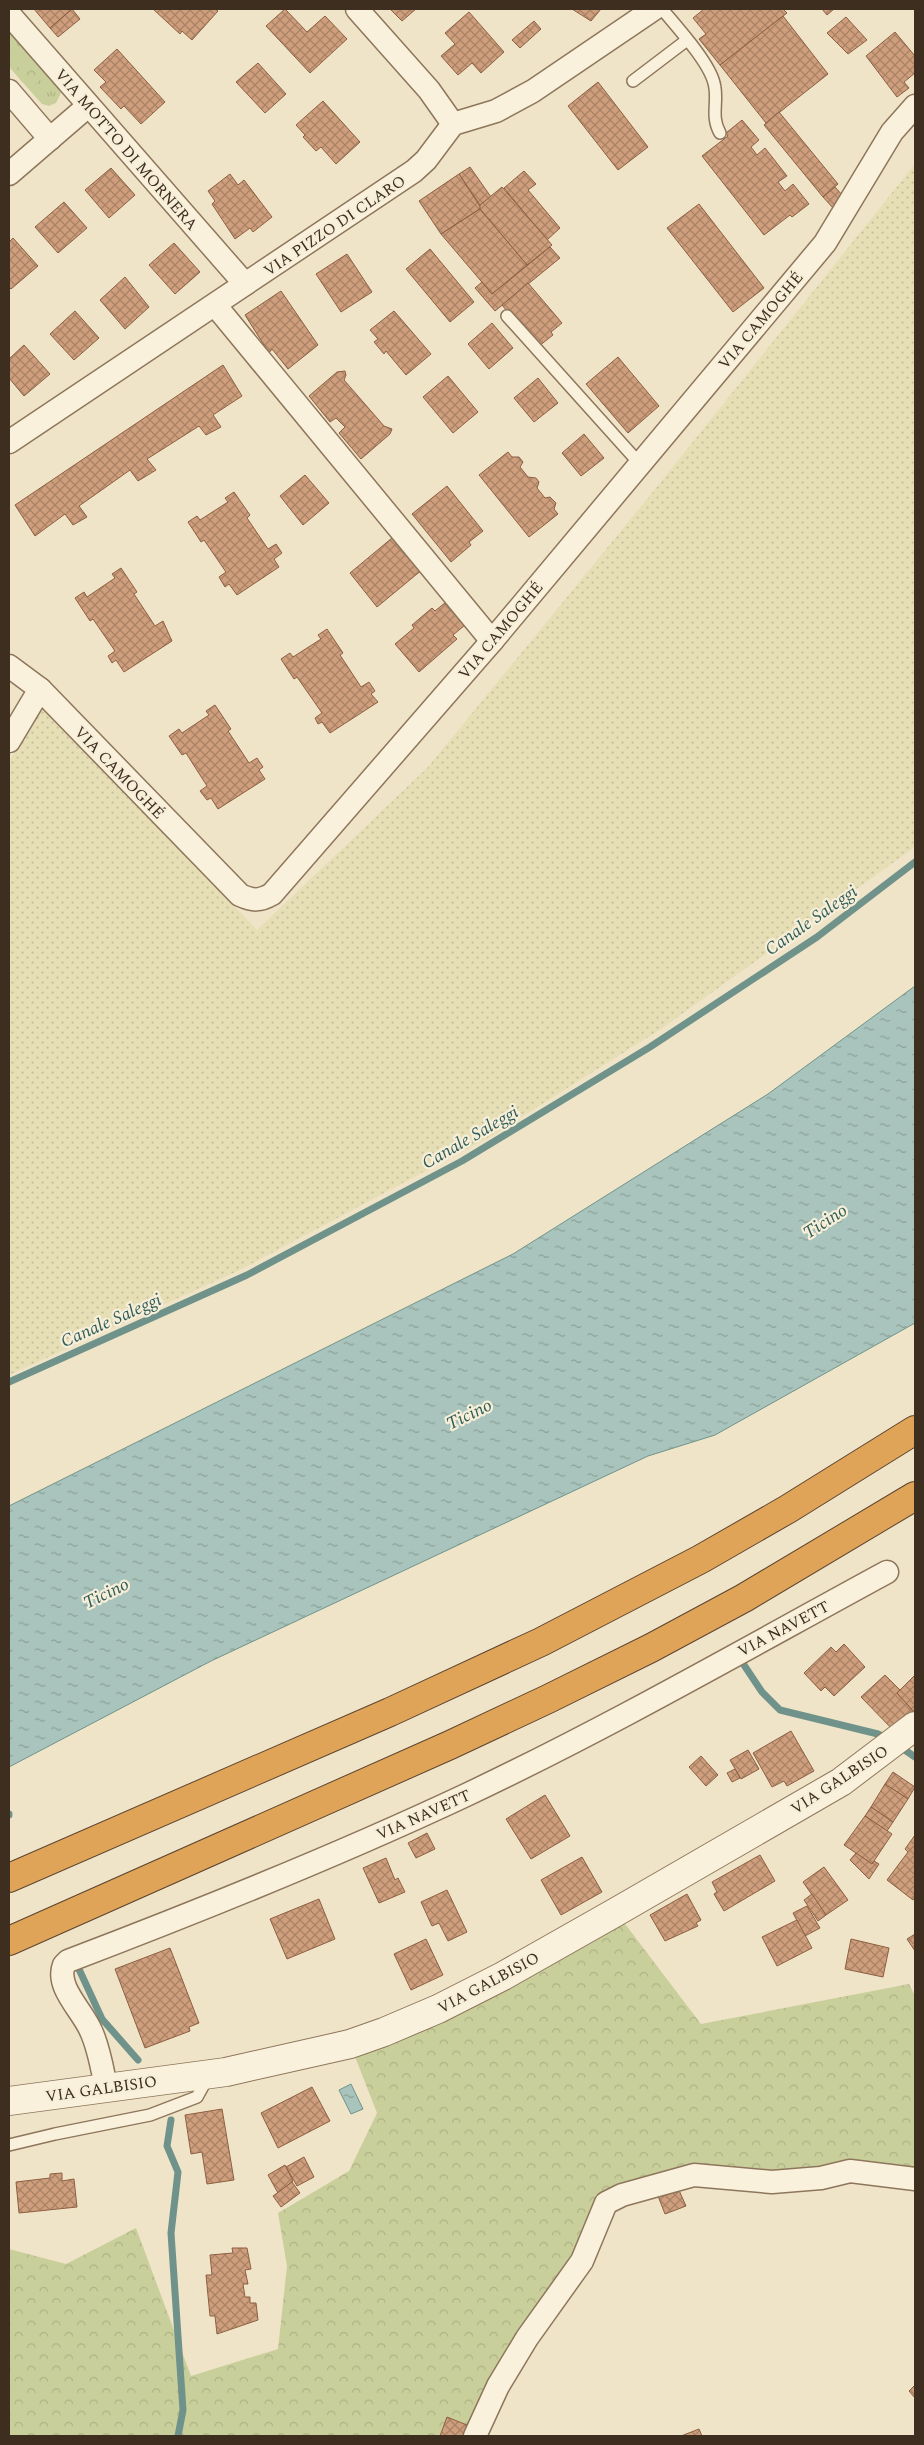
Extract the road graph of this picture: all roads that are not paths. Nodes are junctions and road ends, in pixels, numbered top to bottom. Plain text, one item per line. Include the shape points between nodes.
1 (357, 9) edge
2 (654, 9) edge
3 (662, 9) edge
4 (9, 14) edge
5 (687, 40) junction
6 (633, 81) dead end
7 (9, 91) edge
8 (88, 106) junction
9 (915, 106) edge
10 (453, 124) junction
11 (720, 132) dead end
12 (50, 139) junction
13 (9, 174) edge
14 (245, 284) junction
15 (215, 305) junction
16 (507, 316) dead end
17 (9, 442) edge
18 (640, 464) junction
19 (492, 641) junction
20 (9, 666) edge
21 (40, 689) junction
22 (9, 741) edge
23 (915, 1430) edge
24 (915, 1496) edge
25 (887, 1572) dead end
26 (902, 1737) edge
27 (9, 1878) edge
28 (9, 1941) edge
29 (209, 2074) junction
30 (106, 2087) junction
31 (9, 2101) edge
32 (9, 2145) edge
33 (915, 2180) edge
34 (475, 2436) edge

1 - 10 street via 429,90
2 - 10 street via 533,91 496,111
3 - 5 lane
4 - 8 street, VIA MOTTO DI MORNERA
5 - 6 lane
5 - 11 lane via 712,75 716,90 714,120
7 - 12 street
8 - 12 street
8 - 14 street, VIA MOTTO DI MORNERA
9 - 18 street, VIA CAMOGHÉ via 892,132 825,243
10 - 14 street, VIA PIZZO DI CLARO via 414,171
12 - 13 street
14 - 15 street, VIA PIZZO DI CLARO
15 - 17 street, VIA PIZZO DI CLARO
15 - 19 street
16 - 18 lane
18 - 19 street, VIA CAMOGHÉ
19 - 21 street, VIA CAMOGHÉ via 272,894 256,900 240,895
20 - 21 street, VIA CAMOGHÉ
21 - 22 street
23 - 27 highway via 701,1559 541,1642 390,1712
24 - 28 highway via 744,1598 548,1699
25 - 30 street, VIA NAVETT via 574,1741 464,1796 246,1893 68,1961 61,1975 91,2030
26 - 29 street, VIA GALBISIO via 841,1782 503,1976 438,2009 350,2044
29 - 30 street, VIA GALBISIO
29 - 32 lane via 199,2094 192,2100 150,2115
30 - 31 street, VIA GALBISIO
33 - 34 street via 850,2171 821,2178 772,2182 694,2175 622,2195 606,2204 582,2261 527,2338 498,2386

